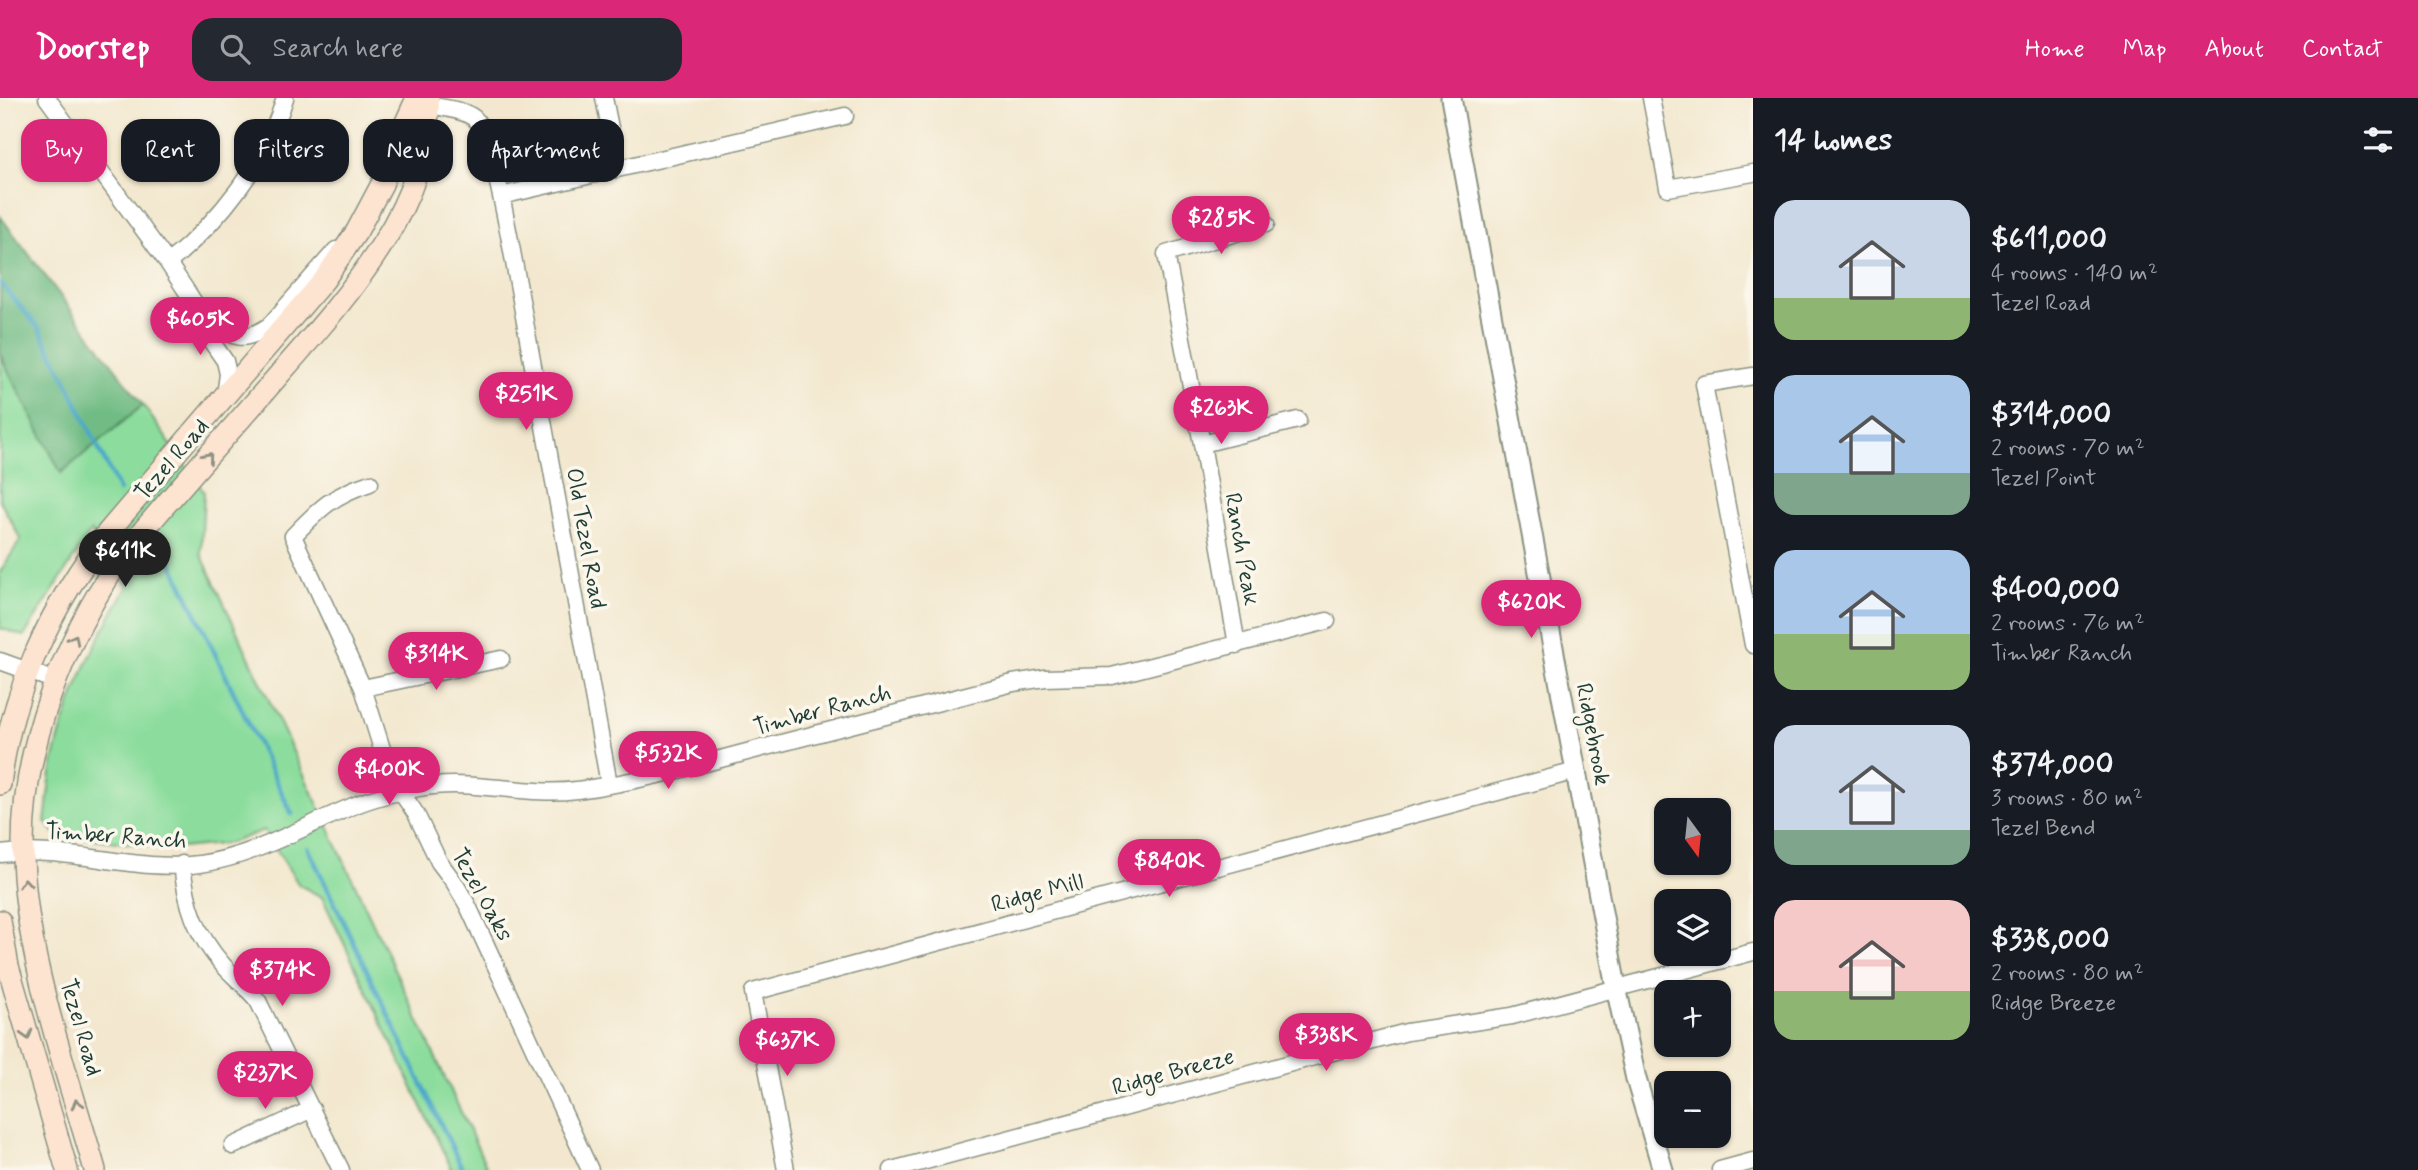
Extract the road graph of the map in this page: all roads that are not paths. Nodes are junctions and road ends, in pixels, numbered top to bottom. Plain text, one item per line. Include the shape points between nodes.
1 (47, 98) edge
2 (285, 98) edge
3 (604, 98) edge
4 (1451, 98) edge
5 (1651, 98) edge
6 (422, 101) edge
7 (845, 116) dead end
8 (608, 119) edge
9 (624, 166) edge
10 (1753, 173) edge
11 (557, 182) edge
12 (501, 196) junction
13 (1266, 224) dead end
14 (359, 226) junction
15 (168, 262) junction
16 (203, 316) junction
17 (1753, 376) edge
18 (225, 397) junction
19 (1298, 420) dead end
20 (1202, 444) junction
21 (370, 483) dead end
22 (1328, 621) dead end
23 (1237, 645) junction
24 (1753, 645) edge
25 (501, 659) dead end
26 (0, 661) edge
27 (28, 673) junction
28 (56, 681) junction
29 (363, 688) junction
30 (1576, 771) junction
31 (0, 783) edge
32 (609, 784) junction
33 (401, 792) junction
34 (23, 851) junction
35 (0, 854) edge
36 (182, 864) junction
37 (0, 921) edge
38 (1753, 952) edge
39 (1616, 987) junction
40 (312, 1109) junction
41 (233, 1146) dead end
42 (1753, 1161) edge
43 (67, 1170) edge
44 (95, 1170) edge
45 (341, 1170) edge
46 (590, 1170) edge
47 (786, 1170) edge
48 (892, 1170) edge
49 (1662, 1170) edge
50 (1720, 1170) edge

1 - 15 street
2 - 15 street via 250,172 222,212
3 - 8 street
4 - 30 street, Ridgebrook
5 - 10 street via 1668,188
6 - 12 street, Old Tezel Road via 468,114 483,128
6 - 14 main road, Tezel Road via 401,133 382,184
28 -> 6 main road, Tezel Road via 80,626 122,556 333,312 370,262 410,189 426,141
7 - 9 street
11 - 12 street
12 - 32 street, Old Tezel Road
13 - 20 street, Ranch Peak via 1166,254
14 - 16 street via 257,334 234,336
14 - 18 main road, Tezel Road via 324,280
15 - 16 street
16 - 18 street via 209,338 225,361
17 - 24 street via 1704,384
18 - 27 main road, Tezel Road via 93,551 65,596
19 - 20 street
20 - 23 street, Ranch Peak
21 - 29 street, Tezel Oaks via 345,491 321,507 293,536
22 - 23 street, Timber Ranch
23 - 32 street, Timber Ranch via 1112,676 1013,683 648,778
25 - 29 street
26 - 27 street
27 - 28 street
27 - 31 main road, Tezel Road
28 - 34 main road, Tezel Road via 28,777
29 - 33 street, Tezel Oaks
30 - 39 street, Ridgebrook
30 - 47 street, Ridge Mill via 753,992
32 - 33 street, Timber Ranch via 575,790 447,785
33 - 36 street, Timber Ranch via 374,797 259,848
33 - 46 street, Tezel Oaks via 468,906
34 - 35 street, Timber Ranch
34 - 36 street, Timber Ranch
44 -> 34 main road, Tezel Road via 38,967
36 - 40 street via 198,930 258,1001
37 -> 43 main road
38 - 39 street, Ridge Breeze
39 - 48 street, Ridge Breeze via 1513,1016 1407,1032
39 - 49 street, Ridgebrook
40 - 41 street
40 - 45 street
42 - 50 street

